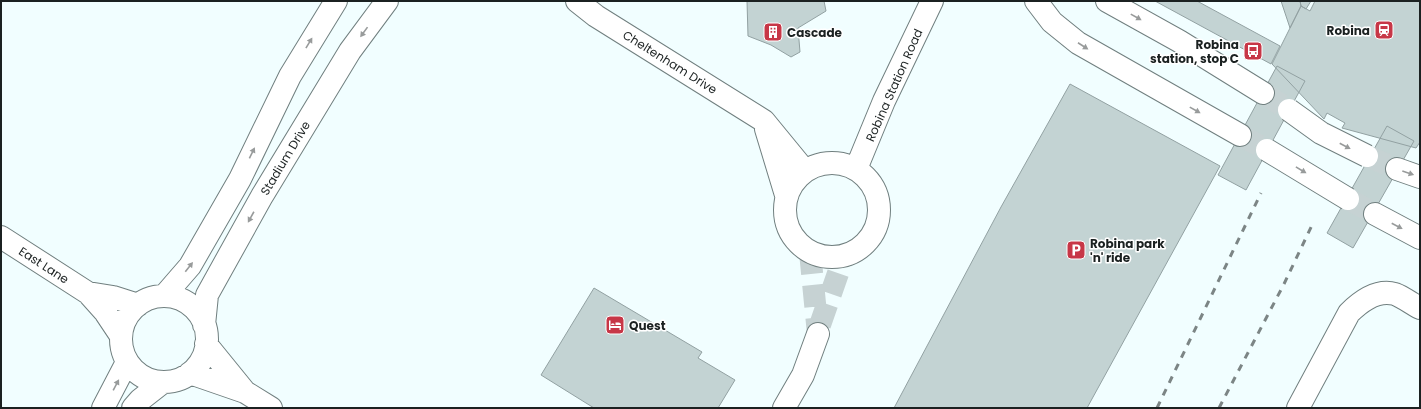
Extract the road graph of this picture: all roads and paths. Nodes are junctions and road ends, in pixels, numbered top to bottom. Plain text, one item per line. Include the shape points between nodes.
1 (336, 1) edge
2 (387, 1) edge
3 (577, 1) edge
4 (932, 1) edge
5 (1036, 1) edge
6 (1107, 1) edge
7 (1263, 93) tunnel mouth
8 (1289, 110) tunnel mouth
9 (764, 121) junction
10 (1240, 135) tunnel mouth
11 (1267, 150) tunnel mouth
12 (1367, 156) tunnel mouth
13 (856, 169) junction
14 (1397, 169) tunnel mouth
15 (805, 170) junction
16 (1420, 177) edge
17 (786, 195) junction
18 (1348, 199) tunnel mouth
19 (1375, 214) tunnel mouth
20 (1, 237) edge
21 (1420, 238) edge
22 (88, 293) junction
23 (164, 296) junction
24 (138, 305) junction
25 (1420, 308) edge
26 (818, 334) tunnel mouth
27 (205, 335) junction
28 (121, 336) junction
29 (127, 362) junction
30 (190, 373) junction
31 (163, 382) junction
32 (245, 392) junction
33 (103, 408) edge
34 (133, 408) edge
35 (271, 408) edge
36 (784, 408) edge
37 (1298, 408) edge

23 -> 1 street via 190,266 240,179 290,76
2 -> 27 street, Stadium Drive via 350,51 262,196 207,295
3 - 9 street, Cheltenham Drive via 596,16
4 - 13 street, Robina Station Road via 884,101
5 -> 10 street via 1052,22 1078,43
6 -> 7 street via 1179,41
8 -> 12 street, bridge via 1321,133
9 - 15 street, Cheltenham Drive
9 - 17 street
11 -> 18 street, bridge
13 - 15 street via 844,164 828,163
13 - 17 street via 868,180 878,198 877,224 863,246 844,256 827,258 807,251 795,240 785,221
14 -> 16 street
15 - 17 street via 794,181
19 -> 21 street
20 - 22 street, East Lane
22 - 24 street
22 - 28 street
23 - 24 street via 150,298
23 - 27 street via 177,298 189,304 198,314
24 - 28 street via 129,314
25 - 37 street via 1394,294 1377,294 1359,303 1349,313
26 - 36 street via 802,375
27 - 30 street via 204,355
27 - 32 street
28 - 29 street
29 - 31 street via 150,380
33 -> 29 street
30 - 31 street via 177,380
30 - 32 street
31 - 34 street
32 - 35 street

